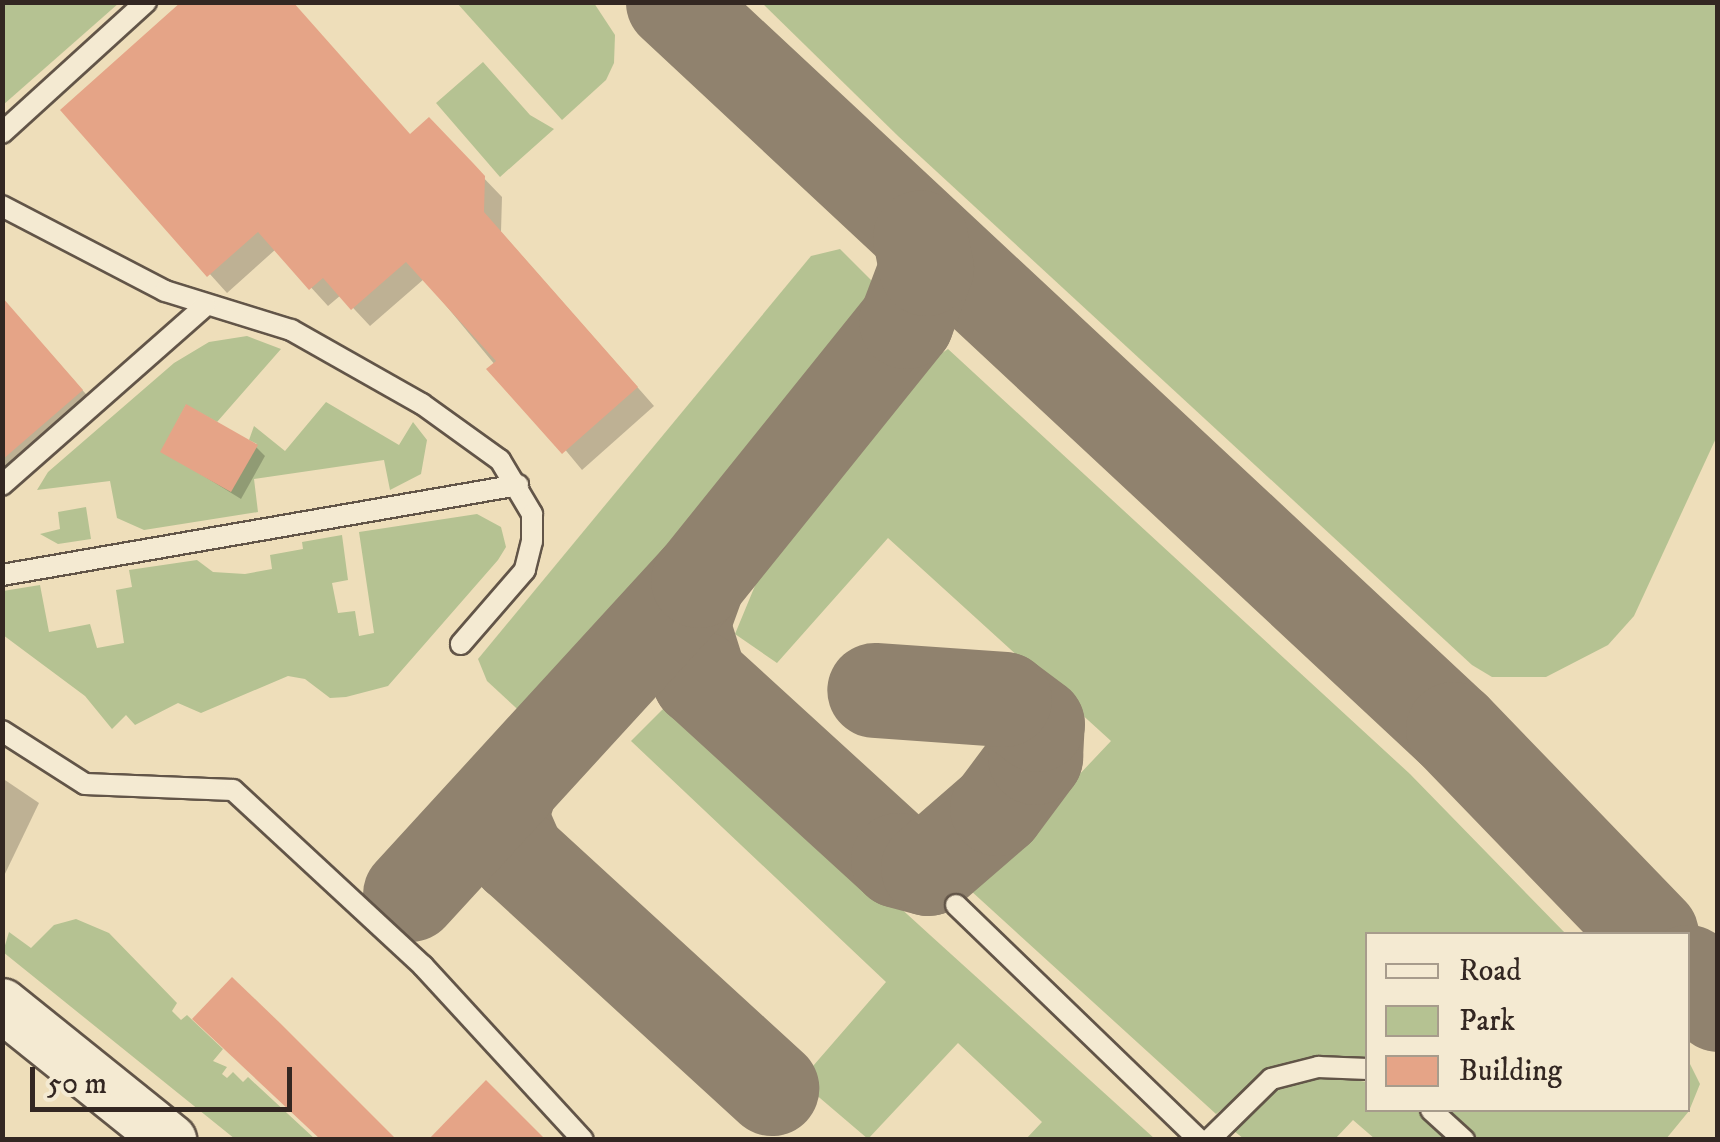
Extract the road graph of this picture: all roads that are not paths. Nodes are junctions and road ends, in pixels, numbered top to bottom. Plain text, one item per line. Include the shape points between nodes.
1 (146, 2) edge
2 (2, 133) edge
3 (2, 206) edge
4 (205, 306) junction
5 (2, 485) edge
6 (518, 485) junction
7 (2, 575) edge
8 (461, 644) dead end
9 (2, 730) edge
10 (956, 906) dead end
11 (2, 1005) edge
12 (1365, 1069) edge
13 (1434, 1112) edge
14 (170, 1140) edge
15 (584, 1140) edge
16 (1199, 1140) edge
17 (1209, 1140) edge
18 (1464, 1140) edge

1 - 2 lane
3 - 4 lane via 120,270
4 - 5 lane
4 - 6 lane via 291,330 422,404 500,460
6 - 7 lane
6 - 8 lane via 532,514 525,570
9 - 15 lane via 86,784 233,790 424,966
10 - 16 lane
11 - 14 street
12 - 17 lane via 1318,1067 1271,1079
13 - 18 lane

